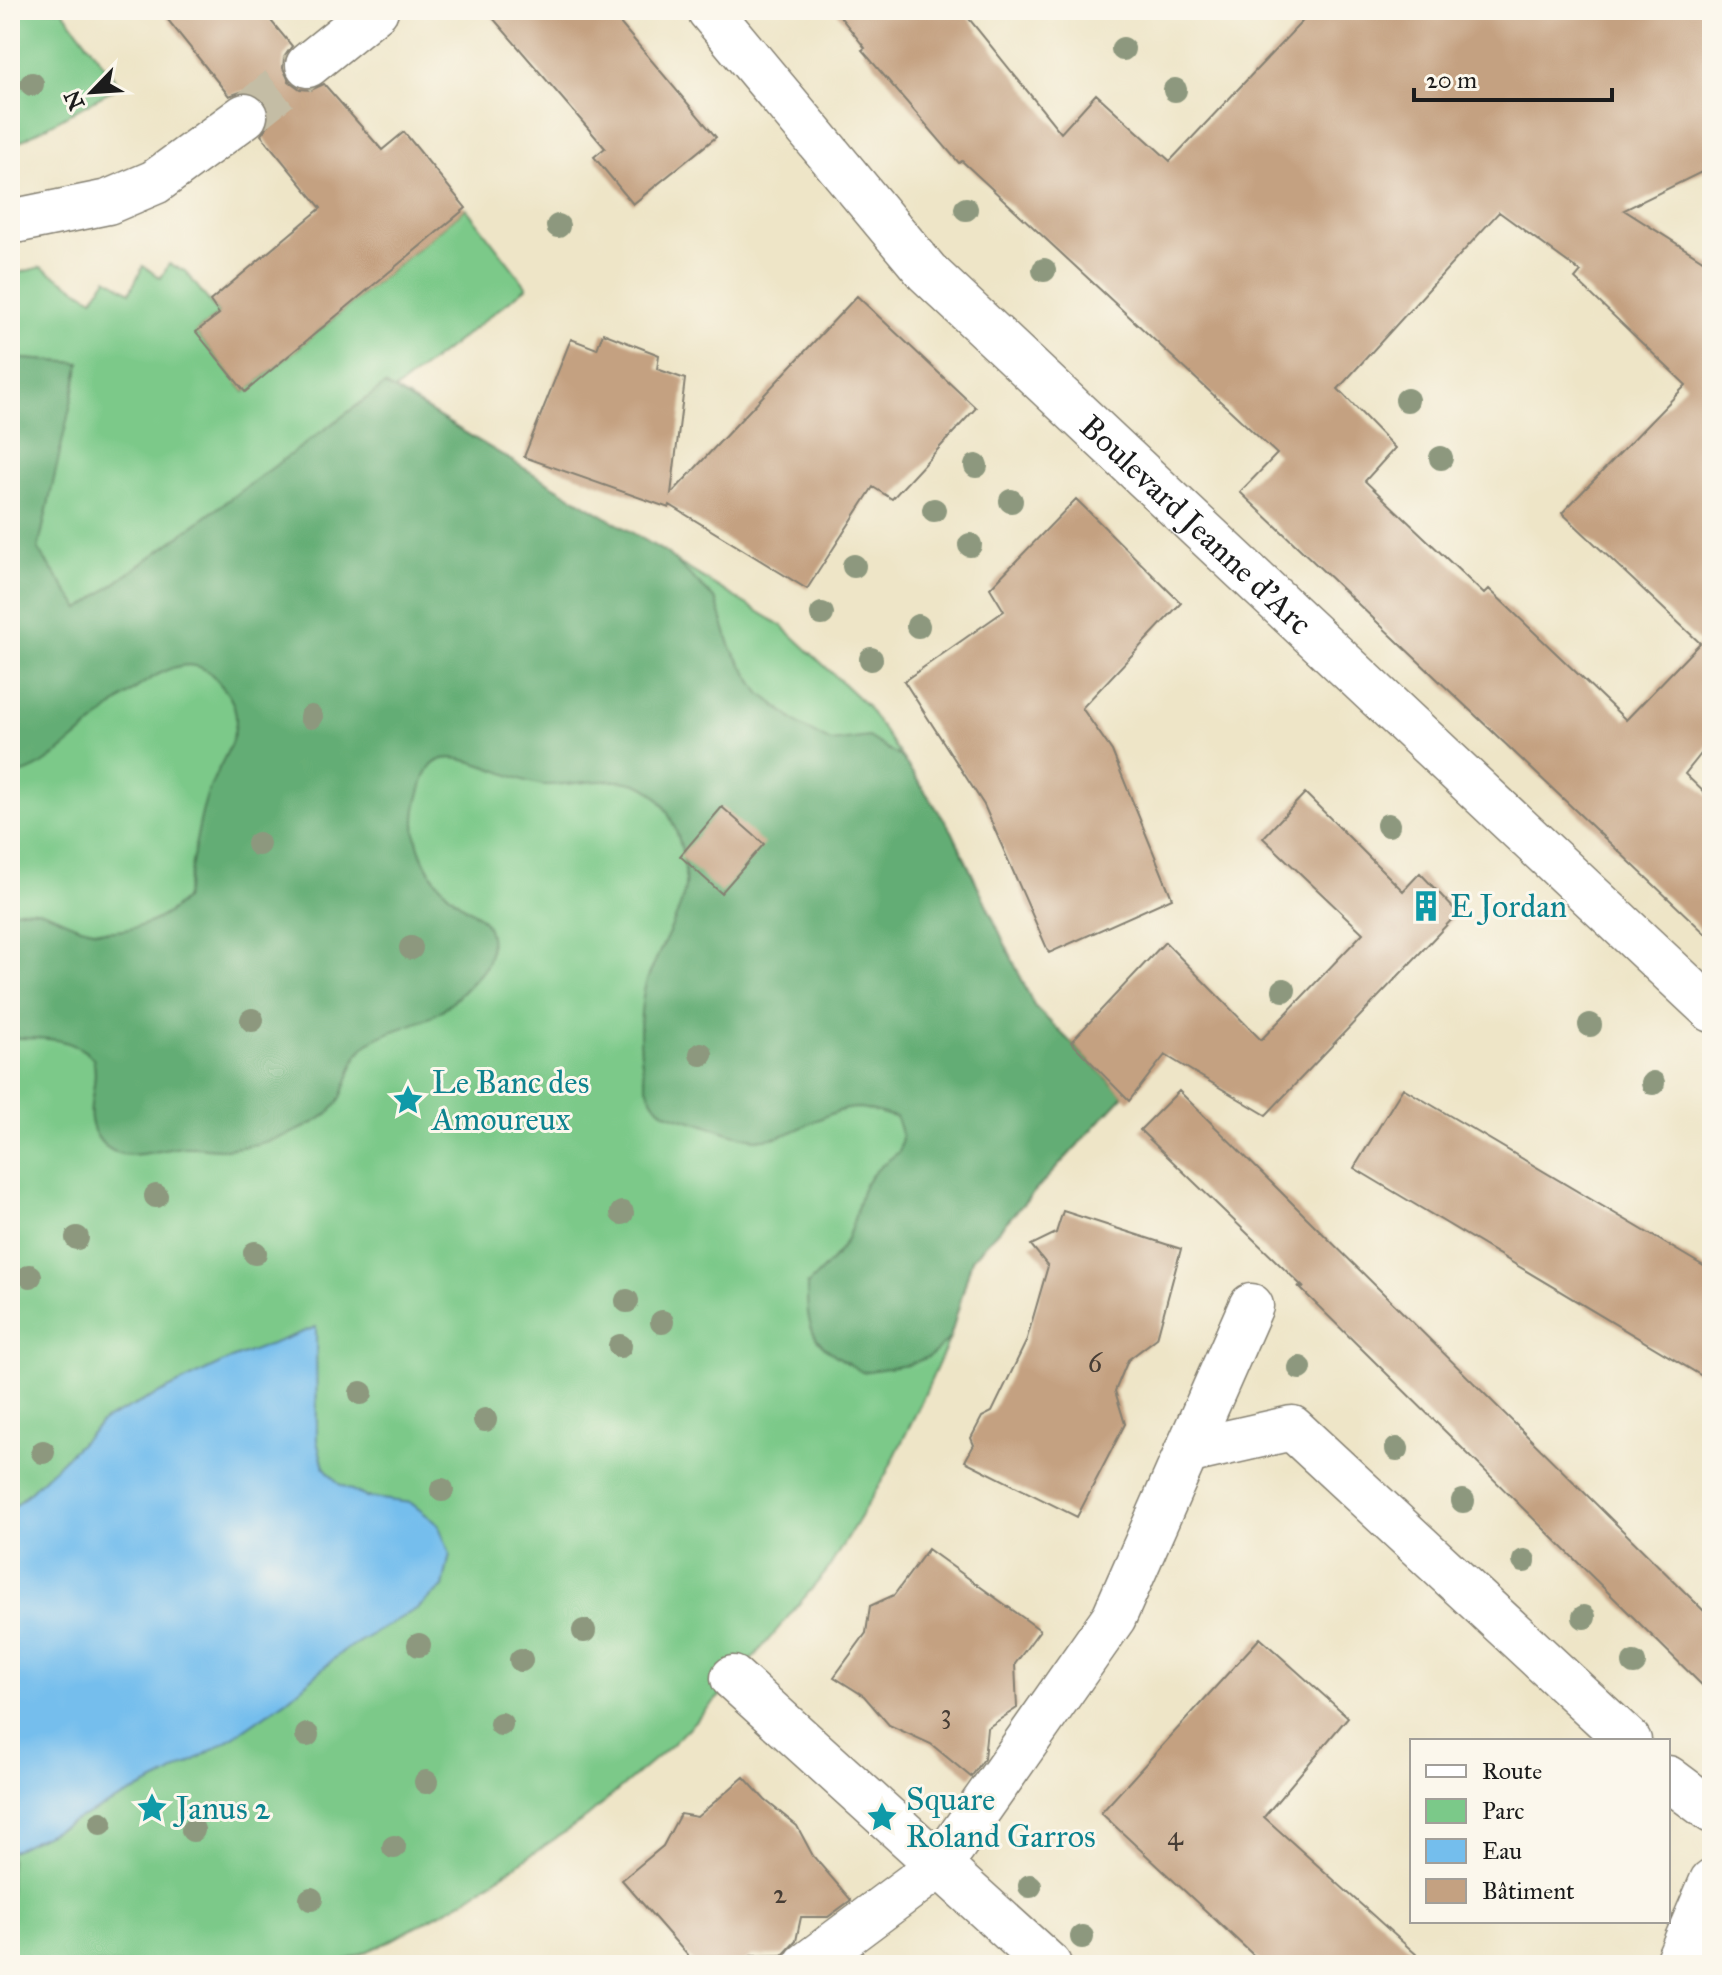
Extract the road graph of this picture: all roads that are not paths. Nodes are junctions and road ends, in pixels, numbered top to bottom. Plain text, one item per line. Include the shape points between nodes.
1 (376, 10) edge
2 (709, 10) edge
3 (308, 65) tunnel mouth
4 (245, 116) tunnel mouth
5 (10, 222) edge
6 (1712, 1010) edge
7 (1251, 1306) dead end
8 (1186, 1452) junction
9 (733, 1678) dead end
10 (1627, 1739) edge
11 (1670, 1780) edge
12 (1712, 1811) edge
13 (940, 1865) junction
14 (1712, 1881) edge
15 (806, 1965) edge
16 (1049, 1965) edge
17 (1676, 1965) edge

1 - 3 street
2 - 6 street, Boulevard Jeanne d'Arc via 927,272
4 - 5 street via 155,182 108,202
7 - 8 street
8 - 10 street via 1292,1428
8 - 13 street via 1114,1617
9 - 13 street
11 - 12 street
13 - 15 street
13 - 16 street
14 - 17 street

